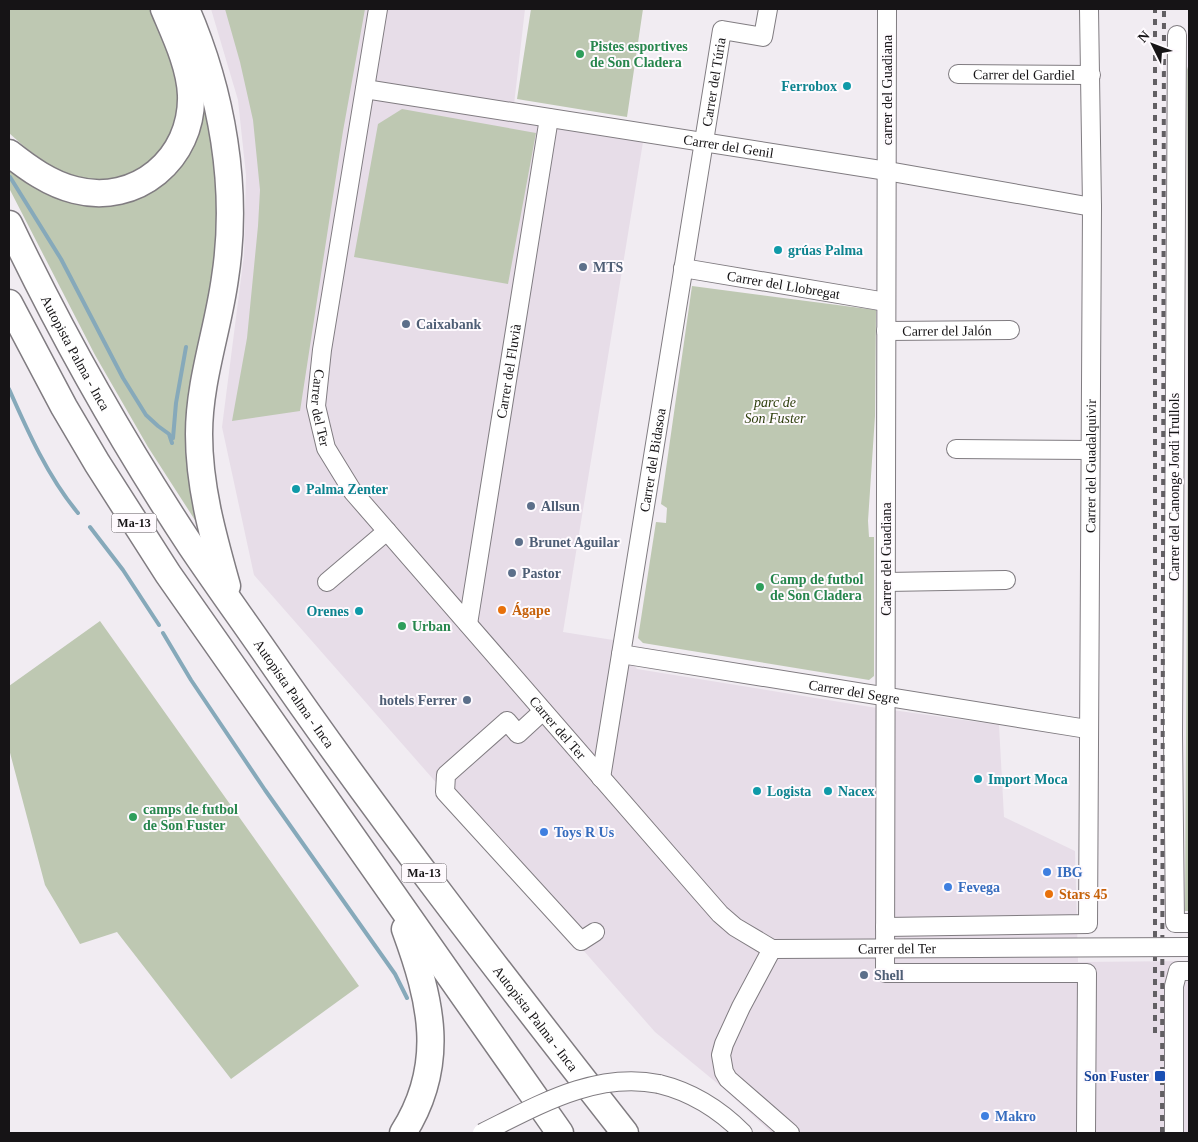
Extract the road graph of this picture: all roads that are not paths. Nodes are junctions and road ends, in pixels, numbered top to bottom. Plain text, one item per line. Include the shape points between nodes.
1 (164, 9) edge
2 (186, 9) edge
3 (378, 9) edge
4 (768, 9) edge
5 (887, 9) edge
6 (1089, 9) edge
7 (1183, 39) edge
8 (958, 74) dead end
9 (1091, 75) junction
10 (365, 89) junction
11 (549, 118) junction
12 (703, 142) junction
13 (9, 153) edge
14 (887, 170) junction
15 (1092, 207) junction
16 (9, 224) edge
17 (683, 268) junction
18 (886, 302) junction
19 (9, 303) edge
20 (1010, 330) dead end
21 (886, 331) junction
22 (956, 449) dead end
23 (1089, 450) junction
24 (387, 531) junction
25 (1006, 580) dead end
26 (327, 582) dead end
27 (886, 582) junction
28 (232, 606) junction
29 (468, 624) junction
30 (621, 654) junction
31 (886, 696) junction
32 (543, 711) junction
33 (1088, 728) junction
34 (601, 778) junction
35 (394, 897) junction
36 (1189, 923) edge
37 (1088, 924) joint
38 (885, 927) junction
39 (595, 932) dead end
40 (1189, 947) edge
41 (885, 948) junction
42 (772, 950) junction
43 (1184, 971) edge
44 (402, 1133) edge
45 (481, 1133) edge
46 (560, 1133) edge
47 (625, 1133) edge
48 (743, 1133) edge
49 (790, 1133) edge
50 (1086, 1133) edge
51 (1174, 1133) edge

1 - 13 highway via 188,75 191,105 182,142 163,168 148,180 127,189 92,193 58,184
2 - 28 highway via 215,92 228,177 226,277 204,383 199,432 203,492
3 - 10 street, Carrer del Ter
4 - 12 street, Carrer del Túria via 763,36 722,30
5 - 14 street, carrer del Guadiana
6 - 9 street, Carrer del Guadalquivir
7 - 36 street, Carrer del Canonge Jordi Trullols via 1173,727 1174,923
8 - 9 street, Carrer del Gardiel
9 - 15 street, Carrer del Guadalquivir
10 - 11 street, Carrer del Genil
10 - 24 street, Carrer del Ter via 322,350 316,406 326,448 353,492
11 - 12 street, Carrer del Genil
11 - 29 street, Carrer del Fluvià
12 - 14 street, Carrer del Genil
12 - 17 street, Carrer del Bidasoa
14 - 15 street, Carrer del Genil
14 - 18 street, Carrer del Guadiana
15 - 23 street, Carrer del Guadalquivir
16 - 28 highway, Autopista Palma - Inca / Ma-13 via 60,326 125,440
17 - 18 street, Carrer del Llobregat
17 - 30 street, Carrer del Bidasoa
18 - 21 street, Carrer del Guadiana
19 - 35 highway, Ma-13 via 64,407 132,519
20 - 21 street, Carrer del Jalón
21 - 27 street, Carrer del Guadiana
22 - 23 street
23 - 33 street, Carrer del Guadalquivir
24 - 26 street
24 - 29 street, Carrer del Ter
25 - 27 street
27 - 31 street, Carrer del Guadiana
28 - 47 highway, Autopista Palma - Inca / Ma-13 via 400,842
29 - 32 street, Carrer del Ter
30 - 31 street, Carrer del Segre
30 - 34 street, Carrer del Bidasoa
31 - 33 street, Carrer del Segre
31 - 38 street, Carrer del Guadiana
32 - 34 street, Carrer del Ter
32 - 39 street via 518,734 507,721 446,775 445,792 581,941
33 - 37 street, Carrer del Guadalquivir
34 - 42 street, Carrer del Ter via 720,914
35 - 44 highway via 423,984 431,1033 425,1083 416,1109
35 - 46 highway, Ma-13
37 - 38 street, Carrer del Ter
38 - 41 street, Carrer del Guadiana
40 - 41 street, Carrer del Ter, bridge
41 - 42 street, Carrer del Ter
41 - 50 street, Carrer del Guadiana via 885,973 1088,973
42 - 49 street via 741,1007 721,1055 728,1079
43 - 51 street via 1174,986
45 - 48 street, bridge via 586,1087 626,1080 659,1084 687,1093 720,1112

